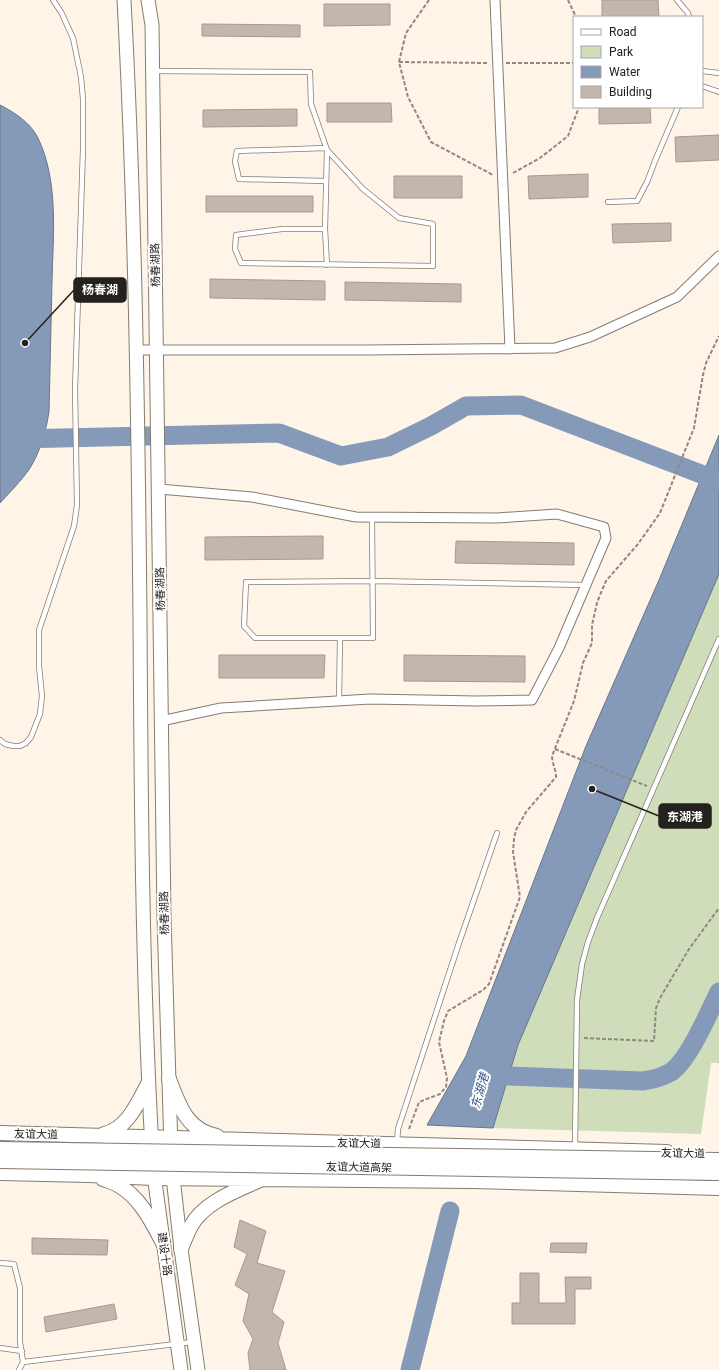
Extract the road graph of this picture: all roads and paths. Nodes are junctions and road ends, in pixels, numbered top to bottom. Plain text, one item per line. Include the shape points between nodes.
1 (53, 0) edge
2 (124, 0) edge
3 (148, 0) edge
4 (429, 0) edge
5 (495, 0) edge
6 (568, 0) edge
7 (677, 0) edge
8 (576, 16) edge
9 (689, 16) edge
10 (399, 62) junction
11 (498, 63) junction
12 (573, 63) edge
13 (153, 71) junction
14 (703, 71) edge
15 (719, 73) edge
16 (703, 86) edge
17 (719, 92) edge
18 (579, 108) edge
19 (678, 108) edge
20 (327, 149) junction
21 (503, 180) junction
22 (326, 181) junction
23 (608, 202) dead end
24 (325, 229) junction
25 (719, 256) edge
26 (327, 265) junction
27 (719, 336) edge
28 (157, 349) junction
29 (510, 349) junction
30 (135, 350) junction
31 (159, 489) junction
32 (372, 517) junction
33 (373, 581) junction
34 (586, 585) junction
35 (340, 638) junction
36 (719, 640) edge
37 (339, 701) junction
38 (161, 721) junction
39 (0, 740) edge
40 (555, 749) junction
41 (654, 789) junction
42 (497, 833) dead end
43 (719, 908) edge
44 (576, 1038) junction
45 (168, 1079) junction
46 (148, 1084) junction
47 (409, 1130) dead end
48 (0, 1133) edge
49 (98, 1135) junction
50 (151, 1138) junction
51 (170, 1138) junction
52 (279, 1142) junction
53 (397, 1144) junction
54 (0, 1149) edge
55 (575, 1149) junction
56 (719, 1154) edge
57 (719, 1160) edge
58 (0, 1161) edge
59 (0, 1173) edge
60 (719, 1173) edge
61 (89, 1175) junction
62 (153, 1178) junction
63 (172, 1178) junction
64 (264, 1179) junction
65 (719, 1188) edge
66 (164, 1243) junction
67 (181, 1249) junction
68 (0, 1263) edge
69 (194, 1342) junction
70 (178, 1344) junction
71 (0, 1348) edge
72 (22, 1351) junction
73 (23, 1362) junction
74 (19, 1370) edge
75 (181, 1370) edge
76 (198, 1370) edge

1 - 39 lane via 73,38 83,99 75,389 77,505 74,526 40,630 40,714 26,743 13,746
2 - 30 main road, 杨春湖路
3 - 13 main road, 杨春湖路 via 152,25
4 - 10 path via 406,33
5 - 11 street
6 - 8 path
7 - 9 lane
10 - 11 path
10 - 21 path via 408,97 432,142
11 - 12 path
11 - 21 street
13 - 20 lane via 310,72 311,104
13 - 28 main road, 杨春湖路
14 - 15 lane
16 - 17 lane
18 - 21 path via 568,136 540,158
19 - 23 lane via 637,201
20 - 22 lane
20 - 22 lane via 237,151 234,161 239,179
20 - 26 lane via 363,189 399,218 433,224 433,266
21 - 29 street
22 - 24 lane
24 - 26 lane
24 - 26 lane via 282,229 236,234 235,249 241,263
25 - 29 street via 677,297 590,337 555,348
27 - 40 path via 703,375 696,418 689,441 656,520 606,581 597,603 592,625 592,643 583,663 574,701
28 - 29 street
28 - 30 street
28 - 31 main road, 杨春湖路
30 - 46 main road, 杨春湖路 via 143,916
31 - 32 street via 252,497 356,517
31 - 38 main road, 杨春湖路
32 - 33 lane
32 - 34 street via 497,518 557,514 604,527 606,538
33 - 34 lane
33 - 35 lane via 373,638
33 - 35 lane via 246,582 244,626 256,638
34 - 37 street via 559,648 532,700
35 - 37 lane
36 - 41 lane
37 - 38 street via 221,708
38 - 45 main road, 杨春湖路
40 - 41 path
40 - 47 path via 552,758 556,777 526,812 516,830 514,860 520,898 489,984 448,1011 440,1042 447,1078 446,1087 440,1094 419,1102
41 - 44 lane via 588,942 577,1000
42 - 53 lane via 398,1129
43 - 44 path via 689,949 660,998 656,1008 654,1040
44 - 55 lane
45 - 51 main road, 杨春湖路
45 - 52 main road via 185,1116 202,1131 215,1136
46 - 49 main road via 123,1124 111,1132
46 - 50 main road, 杨春湖路
48 - 49 main road, 友谊大道
49 - 50 main road, 友谊大道
50 - 51 main road, 友谊大道
50 - 62 main road, 建设十路
51 - 52 main road, 友谊大道
51 - 63 main road, 杨春湖路
52 - 53 main road, 友谊大道
53 - 55 main road, 友谊大道
54 - 57 main road, 友谊大道高架, bridge
55 - 56 main road, 友谊大道
58 - 60 main road, 友谊大道高架, bridge
59 - 61 main road
61 - 62 main road
61 - 66 main road via 117,1184 127,1191 139,1203
62 - 63 main road
62 - 66 main road, 建设十路
63 - 64 main road
63 - 67 main road, 建设十路
64 - 65 main road via 473,1181
64 - 67 main road via 206,1208 192,1225
66 - 70 main road, 建设十路
67 - 69 main road, 建设十路
68 - 72 lane via 14,1264 20,1288
69 - 70 lane
69 - 76 main road, 建设十路
70 - 73 lane
70 - 75 main road, 建设十路
71 - 72 lane
72 - 73 lane
73 - 74 lane

